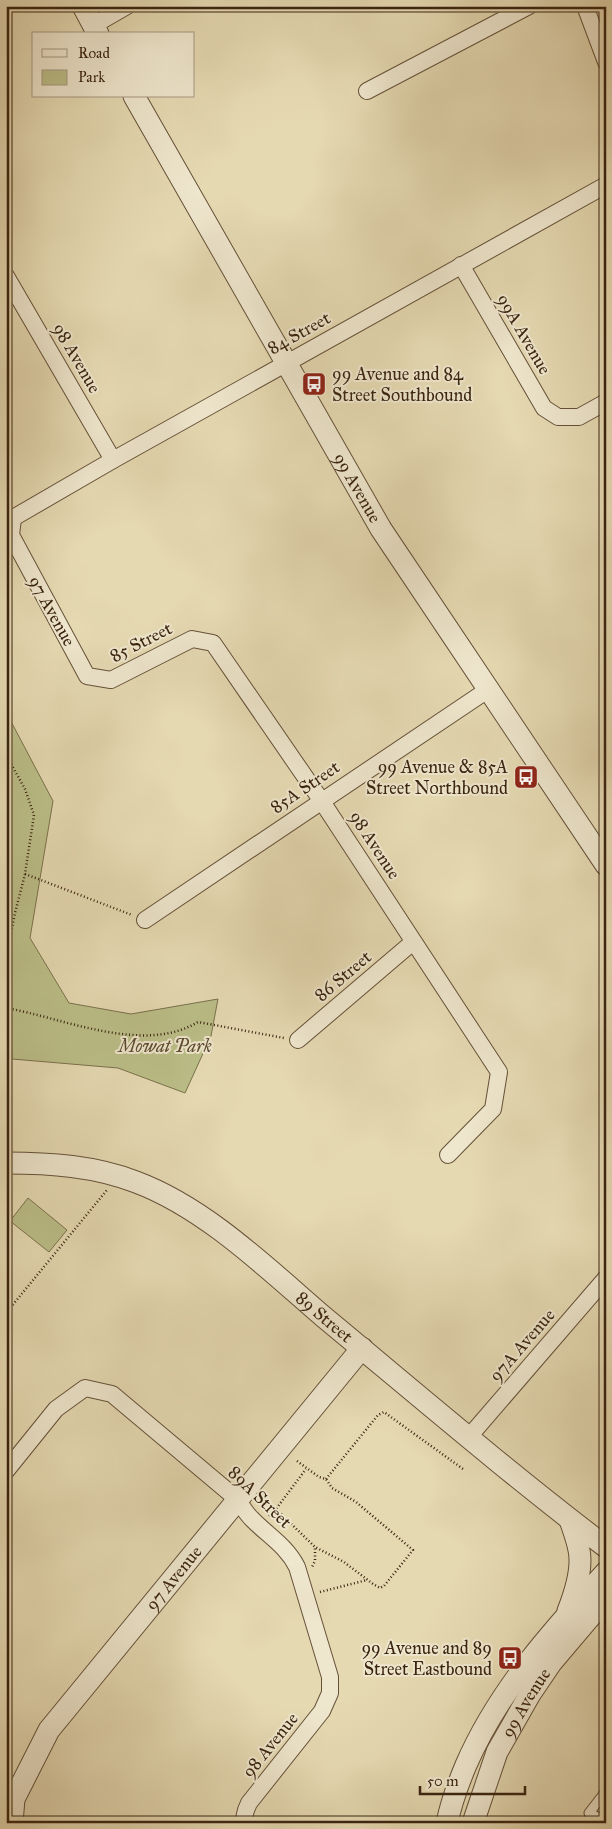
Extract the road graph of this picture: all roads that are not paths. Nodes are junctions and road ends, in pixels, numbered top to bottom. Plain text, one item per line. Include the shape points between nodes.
1 (83, 6) edge
2 (127, 6) edge
3 (528, 6) edge
4 (585, 6) edge
5 (96, 29) edge
6 (606, 62) edge
7 (367, 91) dead end
8 (135, 98) edge
9 (606, 184) edge
10 (461, 265) junction
11 (6, 276) edge
12 (12, 301) edge
13 (285, 364) junction
14 (606, 402) edge
15 (113, 460) junction
16 (13, 518) joint
17 (213, 643) joint
18 (87, 676) joint
19 (489, 689) junction
20 (322, 800) junction
21 (602, 853) edge
22 (145, 920) road end
23 (413, 942) junction
24 (298, 1040) road end
25 (448, 1155) dead end
26 (6, 1162) edge
27 (606, 1278) edge
28 (362, 1348) junction
29 (468, 1438) junction
30 (6, 1471) edge
31 (237, 1499) junction
32 (570, 1520) junction
33 (606, 1547) edge
34 (606, 1572) edge
35 (606, 1598) edge
36 (566, 1616) junction
37 (330, 1693) joint
38 (606, 1791) edge
39 (606, 1821) edge
40 (12, 1823) edge
41 (244, 1823) edge
42 (447, 1823) edge
43 (473, 1823) edge

1 - 5 street
2 - 5 street
3 - 7 street
4 - 6 street
8 - 13 street, 99 Avenue
9 - 10 street, 84 Street
10 - 13 street, 84 Street
10 - 14 street, 99A Avenue via 544,408 558,418 579,417
11 - 12 street, 98 Avenue
12 - 15 street, 98 Avenue
13 - 15 street, 84 Street
13 - 19 street, 99 Avenue via 381,530
15 - 16 street, 84 Street
16 - 18 street, 97 Avenue via 11,535
17 - 18 street, 85 Street via 192,639 111,680
17 - 20 street, 98 Avenue
19 - 20 street, 85A Street
19 - 21 street, 99 Avenue
20 - 22 street, 85A Street
20 - 23 street, 98 Avenue
23 - 24 street, 86 Street
23 - 25 street, 98 Avenue via 499,1072 493,1109
26 - 28 street, 89 Street via 89,1168 151,1188 206,1220
27 - 29 street, 97A Avenue
28 - 29 street, 89 Street
28 - 31 street, 97 Avenue
29 - 32 street, 89 Street
30 - 31 street, 89A Street via 56,1409 84,1388 112,1394
31 - 37 street, 89A Street via 251,1518 287,1550 297,1567 330,1677
31 - 40 street, 97 Avenue via 49,1730 14,1799
32 - 33 street, 89 Street
32 - 36 street via 580,1560
34 - 36 street, 99 Avenue
35 - 43 street, 99 Avenue via 551,1663 530,1694 497,1752
36 - 42 street, 99 Avenue via 516,1678 477,1739 458,1784
37 - 41 street, 98 Avenue via 317,1719 249,1803
38 - 39 lane via 588,1813

